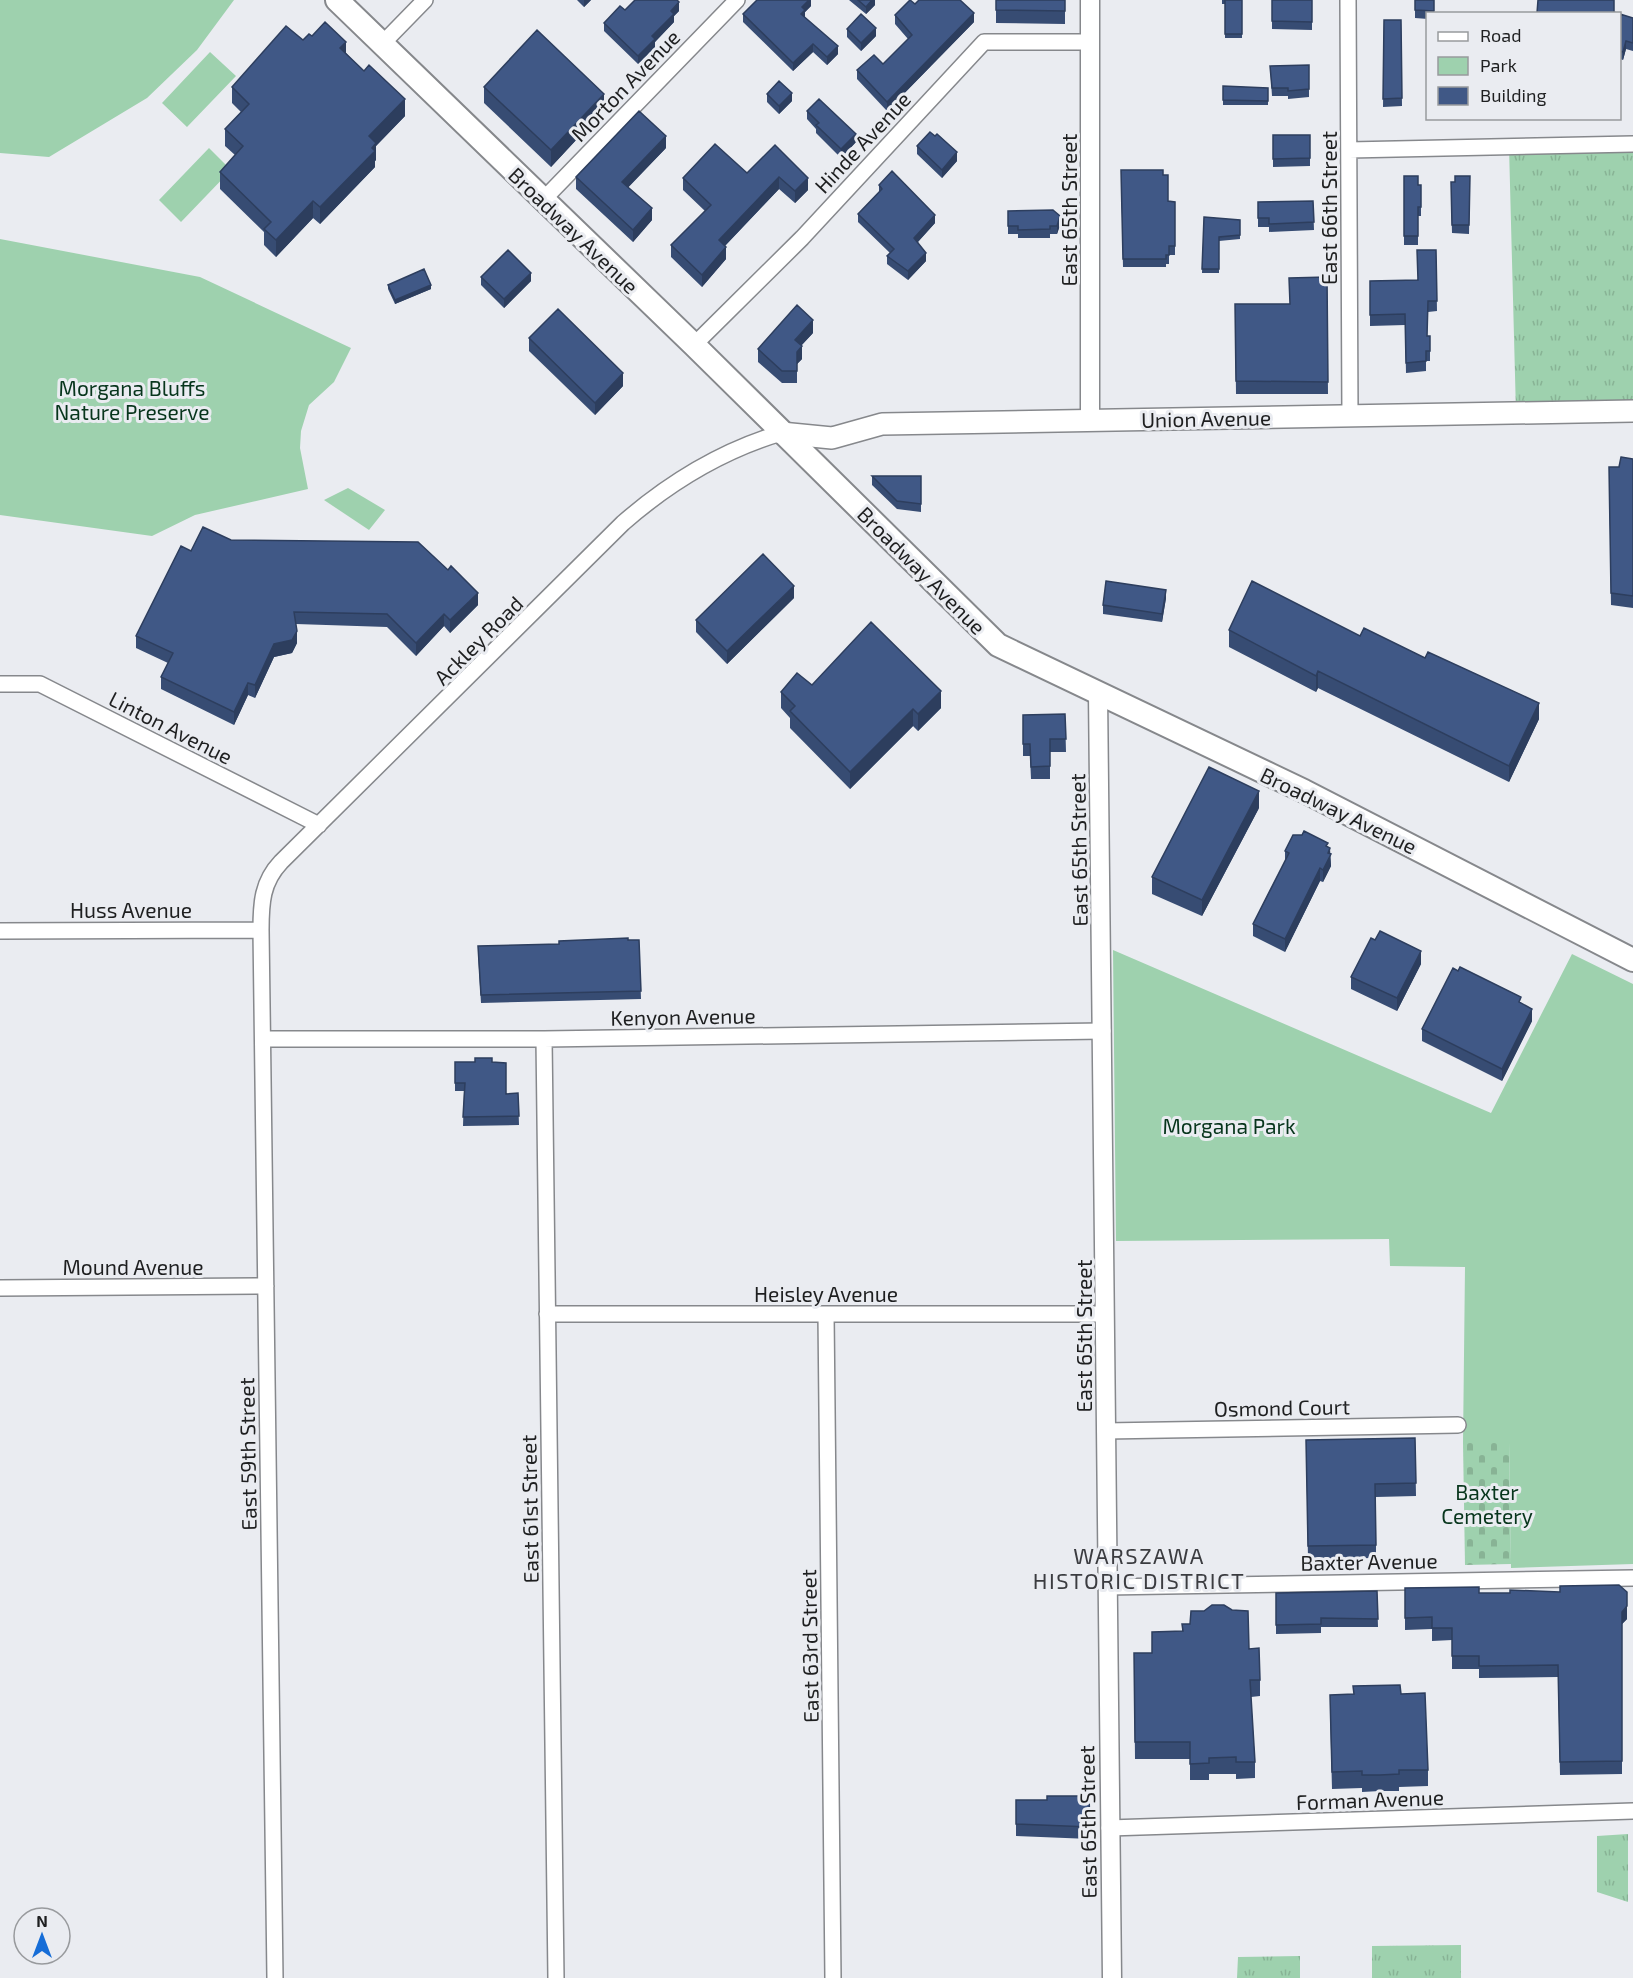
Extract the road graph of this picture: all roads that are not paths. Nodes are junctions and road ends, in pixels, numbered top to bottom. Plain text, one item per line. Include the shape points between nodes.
1 (337, 0) edge
2 (425, 0) edge
3 (737, 0) edge
4 (1090, 0) edge
5 (1348, 0) edge
6 (1090, 42) junction
7 (383, 44) junction
8 (1633, 144) edge
9 (1349, 150) junction
10 (543, 200) junction
11 (694, 345) junction
12 (1633, 411) edge
13 (1350, 415) junction
14 (1090, 420) junction
15 (781, 433) junction
16 (0, 684) edge
17 (1098, 693) junction
18 (319, 825) junction
19 (261, 930) junction
20 (0, 931) edge
21 (1633, 960) edge
22 (1103, 1031) junction
23 (544, 1039) junction
24 (263, 1040) junction
25 (266, 1286) junction
26 (0, 1288) edge
27 (547, 1314) junction
28 (826, 1314) junction
29 (1105, 1314) junction
30 (1458, 1425) dead end
31 (1105, 1431) junction
32 (1633, 1578) edge
33 (1106, 1587) junction
34 (1633, 1811) edge
35 (1109, 1828) junction
36 (274, 1978) edge
37 (556, 1978) edge
38 (833, 1978) edge
39 (1112, 1978) edge

1 - 7 main road, Broadway Avenue
2 - 7 street
3 - 10 street, Morton Avenue
4 - 6 street, East 65th Street
5 - 9 street, East 66th Street
6 - 11 street, Hinde Avenue via 984,42 802,238
6 - 14 street, East 65th Street
7 - 10 main road, Broadway Avenue
8 - 9 street
9 - 13 street, East 66th Street
10 - 11 main road, Broadway Avenue
11 - 15 main road, Broadway Avenue
12 - 13 main road, Union Avenue
13 - 14 main road, Union Avenue
14 - 15 main road, Union Avenue via 882,424 832,438
15 - 17 main road, Broadway Avenue via 998,645
15 - 18 street, Ackley Road via 744,444 675,480 648,501
16 - 18 street, Linton Avenue via 40,684
17 - 21 main road, Broadway Avenue via 1304,791
17 - 22 street, East 65th Street
18 - 19 street, Ackley Road via 271,873 261,900
19 - 20 street, Huss Avenue
19 - 24 street, East 59th Street
22 - 23 street, Kenyon Avenue
22 - 29 street, East 65th Street
23 - 24 street, Kenyon Avenue
23 - 27 street, East 61st Street
24 - 25 street, East 59th Street
25 - 26 street, Mound Avenue
25 - 36 street, East 59th Street
27 - 28 street, Heisley Avenue
27 - 37 street, East 61st Street
28 - 29 street, Heisley Avenue
28 - 38 street, East 63rd Street
29 - 31 street, East 65th Street
30 - 31 street, Osmond Court
31 - 33 street, East 65th Street
32 - 33 street, Baxter Avenue
33 - 35 street, East 65th Street
34 - 35 street, Forman Avenue
35 - 39 street, East 65th Street

